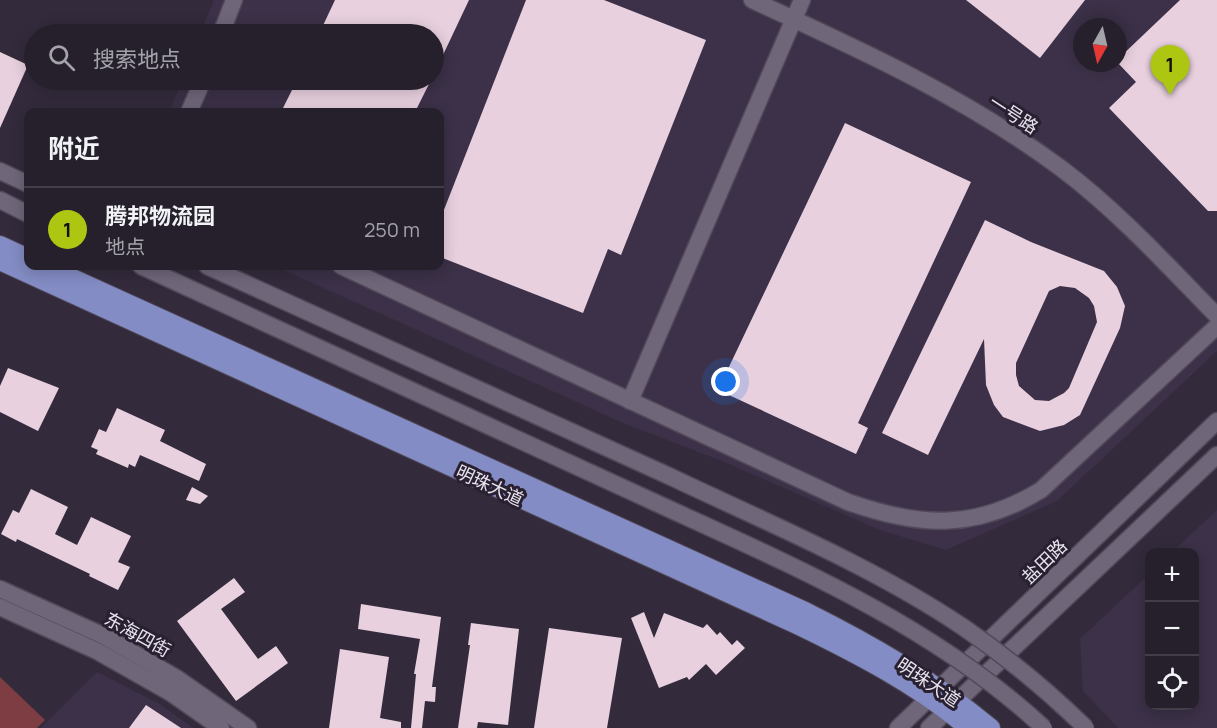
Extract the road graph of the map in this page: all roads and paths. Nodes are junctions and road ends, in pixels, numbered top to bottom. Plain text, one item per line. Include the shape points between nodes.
1 (234, 0) edge
2 (752, 0) edge
3 (802, 0) edge
4 (793, 19) junction
5 (224, 24) edge
6 (198, 90) edge
7 (191, 108) edge
8 (0, 171) edge
9 (24, 182) edge
10 (0, 200) edge
11 (24, 212) edge
12 (0, 245) edge
13 (24, 256) edge
14 (0, 261) edge
15 (55, 270) edge
16 (150, 270) edge
17 (216, 270) edge
18 (349, 270) edge
19 (1217, 316) edge
20 (1217, 326) edge
21 (630, 401) junction
22 (1217, 421) edge
23 (1217, 455) edge
24 (0, 589) edge
25 (0, 607) edge
26 (935, 694) junction
27 (953, 706) junction
28 (221, 728) edge
29 (248, 728) edge
30 (898, 728) edge
31 (929, 728) edge
32 (968, 728) edge
33 (991, 728) edge
34 (1044, 728) edge
35 (1086, 728) edge

1 - 5 street
2 - 4 street, 一号路
3 - 4 street
4 - 19 street, 一号路 via 909,74 977,112 1062,170 1126,223
4 - 21 street
6 - 7 street
8 - 9 street
10 - 11 street
12 - 13 main road
14 - 26 main road, 明珠大道 via 797,625
15 - 26 main road, 明珠大道 via 806,611 864,640
16 - 34 street, 明珠大道, bridge via 848,593 944,650
17 - 35 street, bridge via 864,569 963,627 1010,661
18 - 21 street
20 - 21 street via 1041,490 1020,502 965,520 936,522 878,513
22 - 26 street, 盐田路
23 - 27 street
24 - 29 street, 东海四街 via 104,636 178,679
25 - 28 street, 东海四街 via 97,651 171,693
26 - 27 main road, 明珠大道
26 - 30 street, 盐田路
27 - 31 street
27 - 32 main road, 明珠大道
27 - 33 main road, 明珠大道

